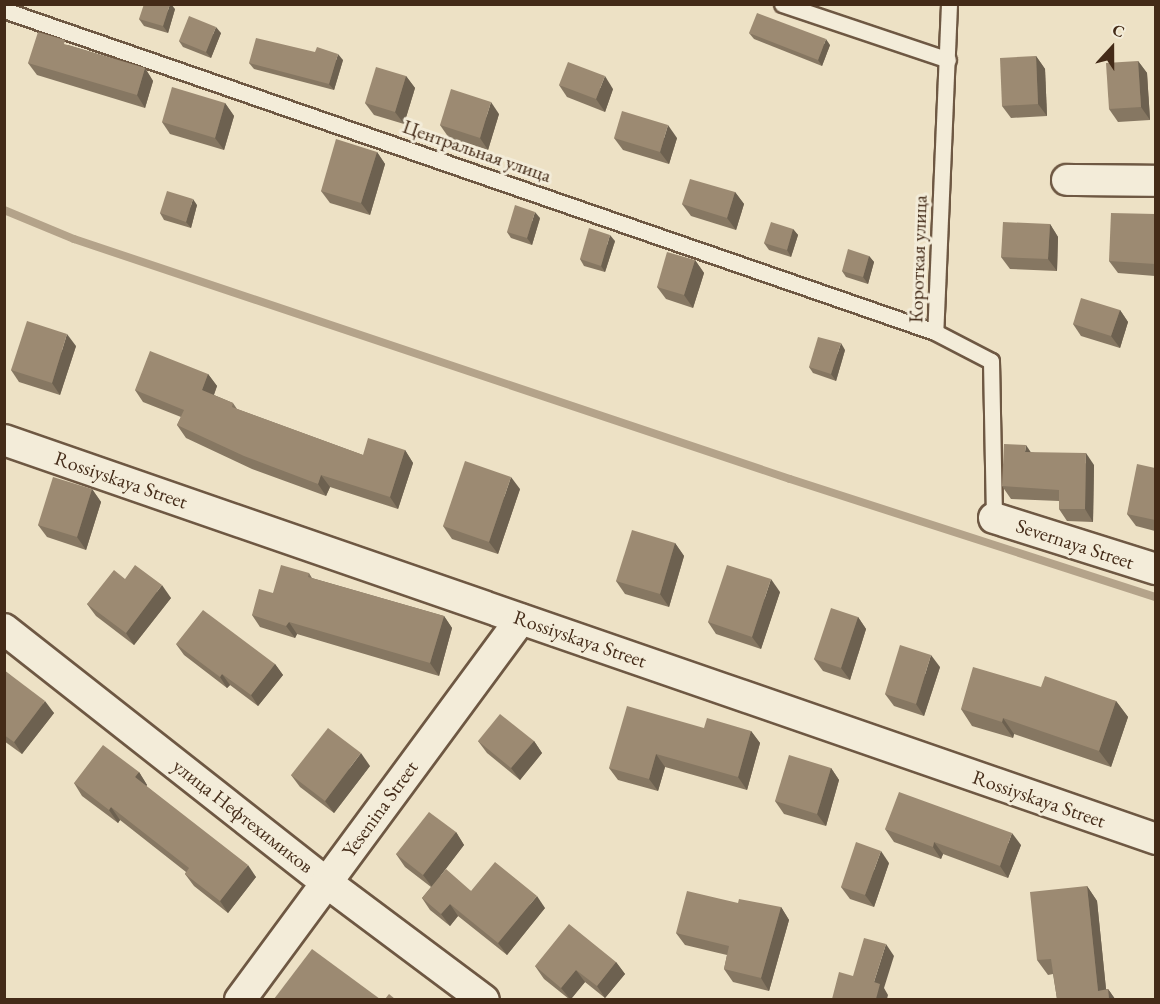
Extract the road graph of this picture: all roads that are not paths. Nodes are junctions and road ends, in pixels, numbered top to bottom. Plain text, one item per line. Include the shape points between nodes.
1 (782, 4) edge
2 (949, 4) edge
3 (4, 10) edge
4 (948, 60) junction
5 (1067, 180) dead end
6 (1155, 180) edge
7 (935, 332) junction
8 (4, 440) edge
9 (994, 518) joint
10 (1155, 569) edge
11 (521, 618) junction
12 (4, 629) edge
13 (1155, 839) edge
14 (326, 882) junction
15 (240, 999) edge
16 (484, 999) edge

1 - 4 lane
2 - 4 lane, Короткая улица
3 - 7 lane, Центральная улица
4 - 7 lane, Короткая улица
5 - 6 street
7 - 9 lane, Короткая улица via 991,361
8 - 11 street, Rossiyskaya Street
9 - 10 street, Severnaya Street
11 - 13 street, Rossiyskaya Street
11 - 14 street, Yesenina Street
12 - 14 street, улица Нефтехимиков
14 - 15 street, Yesenina Street
14 - 16 street, улица Нефтехимиков

